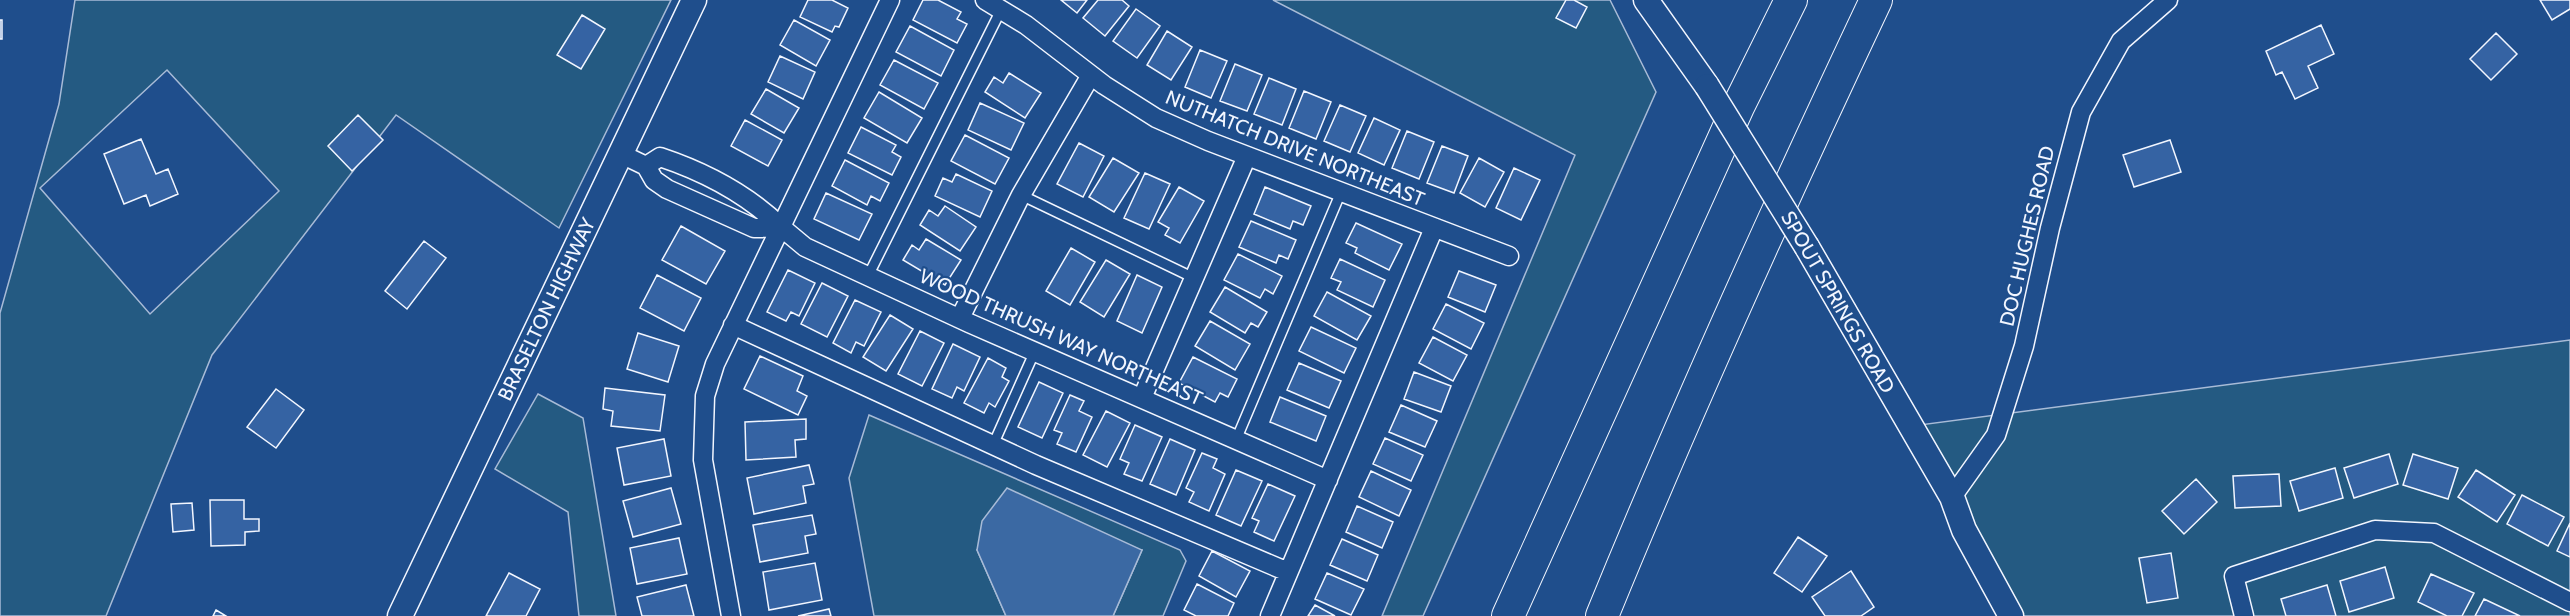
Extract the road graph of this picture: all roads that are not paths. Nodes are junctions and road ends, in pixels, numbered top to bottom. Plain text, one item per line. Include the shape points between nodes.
1 (693, 0) edge
2 (891, 0) edge
3 (985, 0) edge
4 (1646, 0) edge
5 (1791, 0) edge
6 (1876, 0) edge
7 (2168, 0) edge
8 (1001, 10) junction
9 (1091, 75) junction
10 (621, 154) junction
11 (1247, 156) junction
12 (646, 165) junction
13 (1341, 192) junction
14 (1021, 195) junction
15 (781, 227) junction
16 (1434, 228) junction
17 (1509, 256) dead end
18 (868, 276) junction
19 (1194, 278) junction
20 (960, 318) junction
21 (734, 325) junction
22 (1035, 351) junction
23 (1142, 398) junction
24 (1236, 440) junction
25 (993, 445) junction
26 (1328, 480) junction
27 (1952, 497) junction
28 (1288, 572) junction
29 (2570, 602) edge
30 (400, 616) edge
31 (731, 616) edge
32 (1269, 616) edge
33 (1508, 616) edge
34 (1602, 616) edge
35 (2011, 616) edge
36 (2244, 616) edge

1 - 10 street, BRASELTON HIGHWAY
2 - 15 street
3 - 8 street, NUTHATCH DRIVE NORTHEAST
4 - 27 street, SPOUT SPRINGS ROAD, bridge via 1707,86 1807,247
5 - 33 highway via 1738,107
6 - 34 highway via 1792,176 1660,473
7 - 27 street, DOC HUGHES ROAD via 2121,41 2081,112 2024,346 1996,435
8 - 9 street, NUTHATCH DRIVE NORTHEAST
8 - 18 lane
9 - 11 street, NUTHATCH DRIVE NORTHEAST via 1156,118
9 - 14 street
10 - 12 street
10 - 30 street, BRASELTON HIGHWAY
11 - 13 street, NUTHATCH DRIVE NORTHEAST
11 - 19 street
12 - 15 street via 654,180 667,189 754,228
12 - 15 street, WOOD THRUSH WAY NORTHEAST via 660,157 681,164 740,193
13 - 16 street, NUTHATCH DRIVE NORTHEAST
13 - 24 lane
14 - 19 lane
14 - 20 street
15 - 18 street, WOOD THRUSH WAY NORTHEAST via 805,247
15 - 21 street
16 - 17 street, NUTHATCH DRIVE NORTHEAST
16 - 26 street
18 - 20 street, WOOD THRUSH WAY NORTHEAST
19 - 23 street
20 - 22 street, WOOD THRUSH WAY NORTHEAST
21 - 25 street
21 - 31 street via 705,396 703,460
22 - 23 street, WOOD THRUSH WAY NORTHEAST
22 - 25 lane
23 - 24 street, WOOD THRUSH WAY NORTHEAST
24 - 26 street, WOOD THRUSH WAY NORTHEAST
25 - 28 street
26 - 28 street
27 - 35 street, SPOUT SPRINGS ROAD via 1964,530
28 - 32 street
29 - 36 street via 2434,533 2375,530 2234,576

